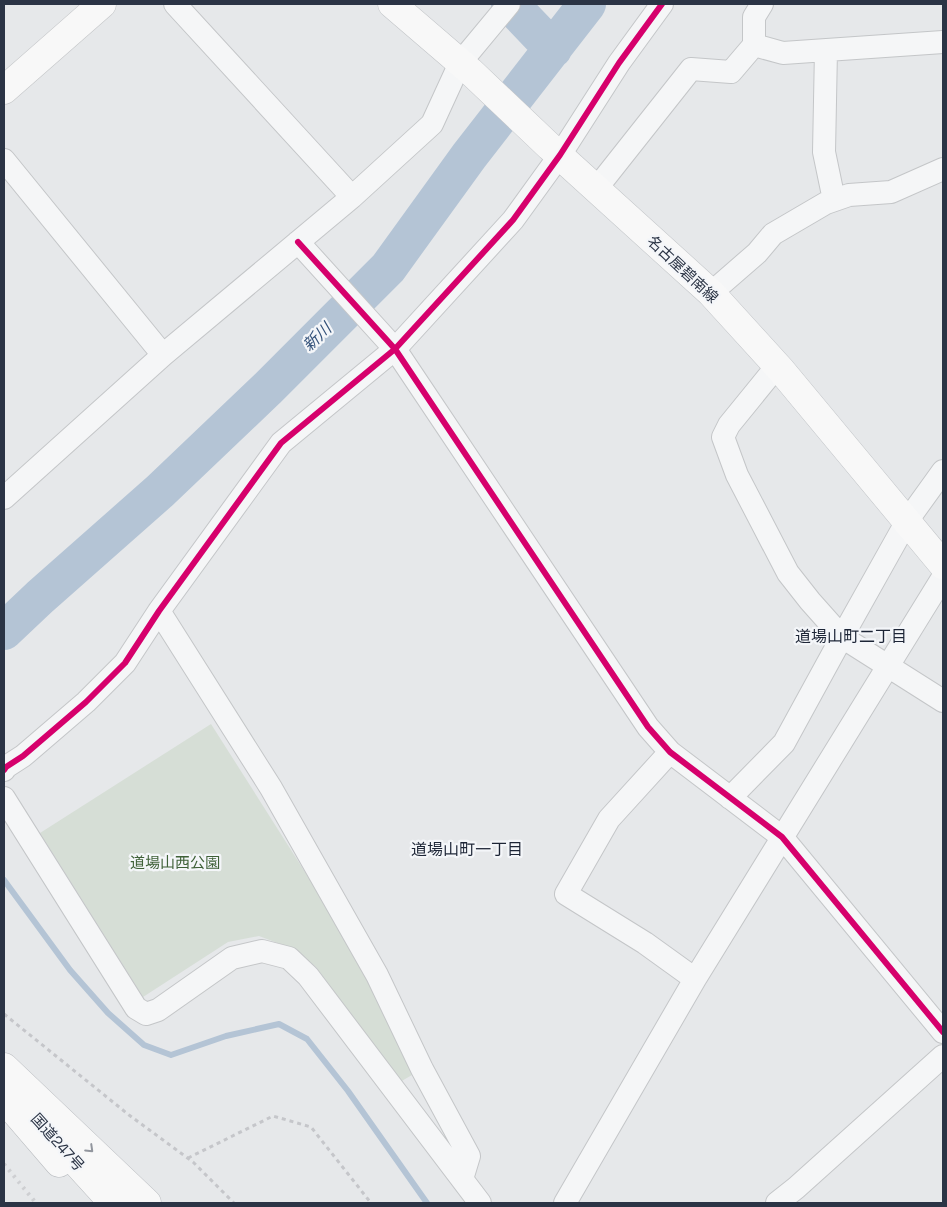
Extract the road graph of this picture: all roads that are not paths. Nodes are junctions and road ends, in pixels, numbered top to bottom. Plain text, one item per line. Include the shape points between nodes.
1 (102, 4) edge
2 (175, 4) edge
3 (392, 4) edge
4 (510, 4) edge
5 (662, 4) edge
6 (762, 4) edge
7 (943, 42) edge
8 (754, 45) junction
9 (826, 50) junction
10 (465, 67) junction
11 (4, 90) edge
12 (555, 151) junction
13 (4, 160) edge
14 (943, 169) edge
15 (596, 189) junction
16 (352, 197) junction
17 (834, 200) junction
18 (299, 243) junction
19 (711, 293) junction
20 (395, 348) junction
21 (163, 355) junction
22 (777, 366) junction
23 (943, 471) edge
24 (4, 498) edge
25 (907, 521) junction
26 (943, 565) edge
27 (943, 577) edge
28 (159, 611) junction
29 (842, 637) junction
30 (888, 666) junction
31 (943, 701) edge
32 (670, 752) junction
33 (4, 770) edge
34 (4, 798) edge
35 (730, 798) junction
36 (782, 837) junction
37 (695, 979) junction
38 (943, 1032) edge
39 (943, 1056) edge
40 (4, 1067) edge
41 (4, 1082) edge
42 (4, 1099) edge
43 (462, 1179) junction
44 (802, 1196) edge
45 (98, 1202) edge
46 (147, 1203) edge
47 (480, 1203) edge
48 (565, 1203) edge
49 (777, 1203) edge

1 - 11 main road
2 - 16 street
3 - 10 main road, 名古屋碧南線
4 - 10 street
5 - 12 street
6 - 8 street via 754,17
7 - 9 street
8 - 9 street via 783,53
8 - 15 street via 731,72 691,69
9 - 17 street via 824,152
10 - 12 main road, 名古屋碧南線
10 - 16 street via 432,124
12 - 15 main road, 名古屋碧南線
12 - 20 street via 513,220
13 - 21 street
14 - 17 street via 891,192
15 - 19 main road, 名古屋碧南線
16 - 18 street
17 - 19 street via 773,234 757,254
18 - 20 street
18 - 21 street
19 - 22 main road, 名古屋碧南線
20 - 28 street via 281,442
20 - 32 street via 648,727
21 - 24 street
22 - 25 main road, 名古屋碧南線
22 - 29 street via 723,437 737,475 788,574
23 - 25 street
25 - 26 main road, 名古屋碧南線
25 - 29 street
27 - 30 street
28 - 33 street via 125,663 86,702
28 - 43 street via 271,788 377,975 469,1156
29 - 30 street
29 - 35 street via 784,743
30 - 31 street
30 - 36 street
32 - 35 street
32 - 37 street via 608,818 566,894 645,943
34 - 43 street via 136,1008 146,1014 158,1010 232,958 262,951 289,958 308,976
35 - 36 street
36 - 37 street
36 - 38 street
37 - 48 street
39 - 44 street
40 -> 46 main road
41 - 45 main road, 国道247号
42 - 45 main road, 国道247号
43 - 47 street
44 - 49 street

